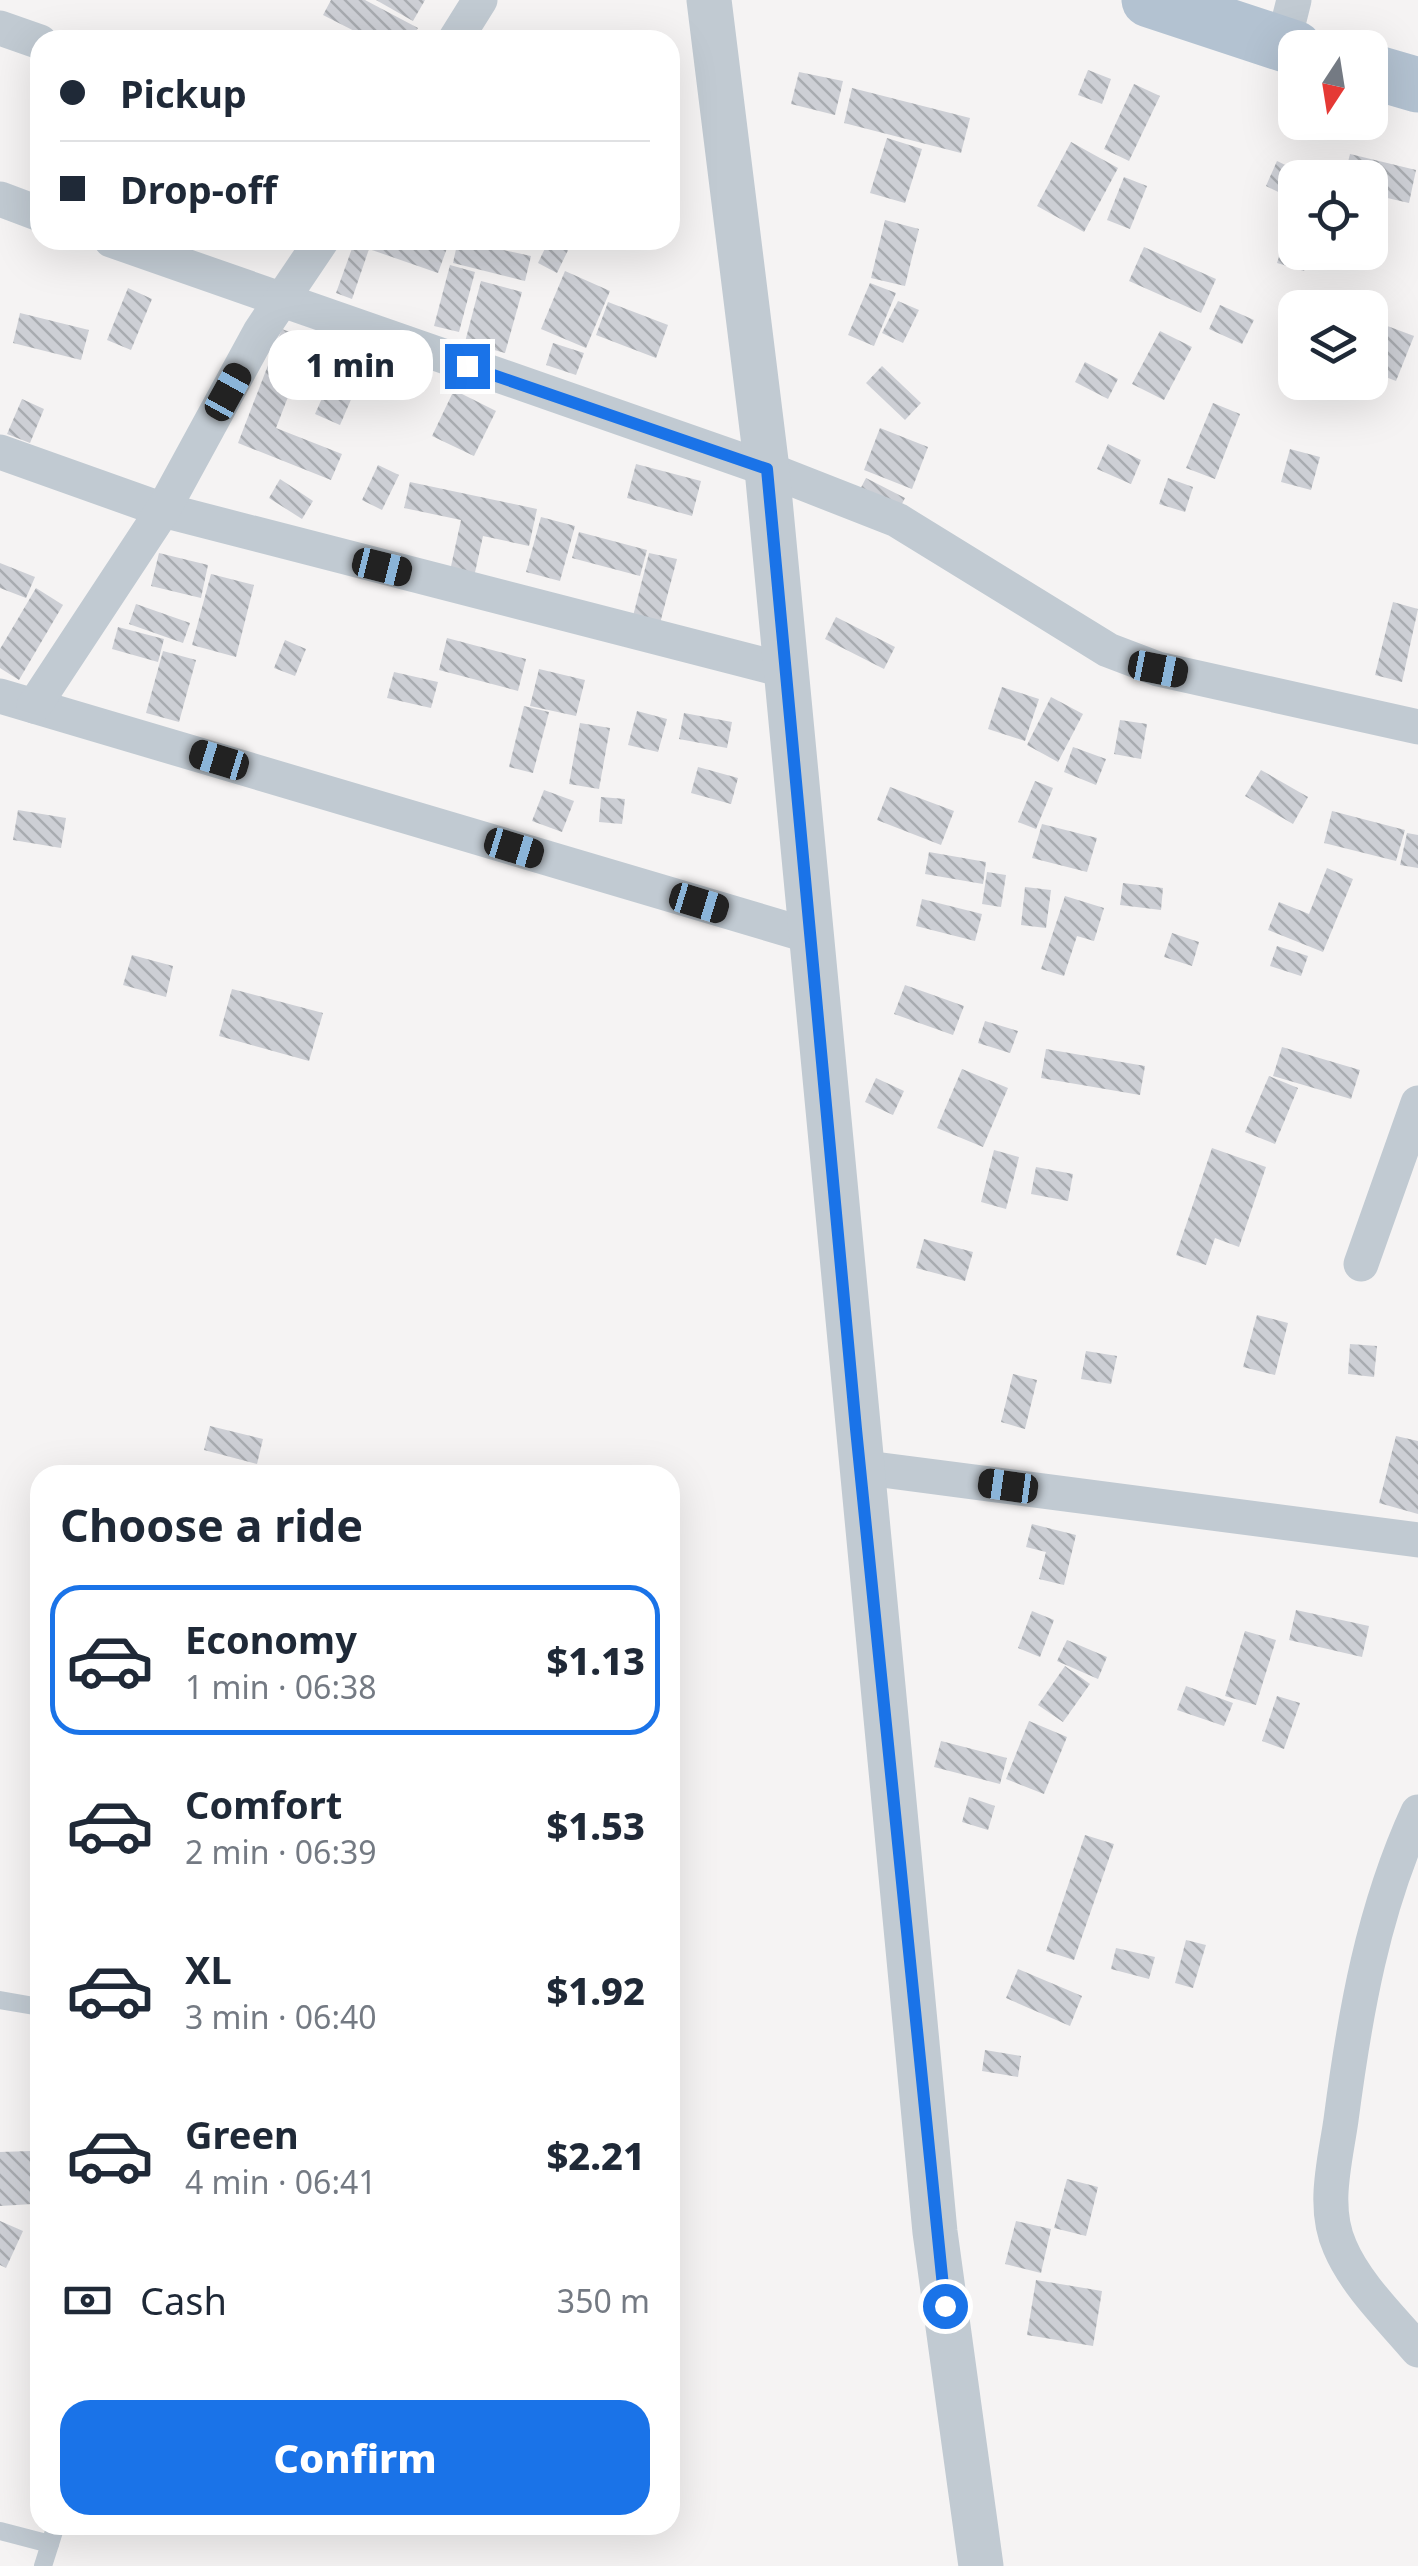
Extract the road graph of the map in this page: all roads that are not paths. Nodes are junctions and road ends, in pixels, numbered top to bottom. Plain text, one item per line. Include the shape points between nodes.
1 (480, 0) edge
2 (709, 0) edge
3 (1150, 0) edge
4 (0, 28) edge
5 (462, 30) edge
6 (1285, 30) edge
7 (30, 38) edge
8 (1388, 76) edge
9 (1418, 85) edge
10 (0, 199) edge
11 (30, 210) edge
12 (138, 250) edge
13 (315, 250) edge
14 (280, 302) junction
15 (0, 452) edge
16 (767, 469) junction
17 (163, 510) junction
18 (784, 670) junction
19 (0, 696) edge
20 (34, 706) junction
21 (1418, 727) edge
22 (810, 936) junction
23 (1418, 1103) edge
24 (1360, 1264) dead end
25 (860, 1467) junction
26 (1418, 1540) edge
27 (1418, 1812) edge
28 (0, 2000) edge
29 (30, 2006) edge
30 (1418, 2350) edge
31 (0, 2531) edge
32 (30, 2533) edge
33 (53, 2535) edge
34 (43, 2566) edge
35 (981, 2566) edge

1 - 5 street
2 - 16 street
3 - 6 main road
4 - 7 street
8 - 9 main road
10 - 11 street
12 - 14 street
13 - 14 street
14 - 16 street
14 - 17 street
15 - 17 street
16 - 18 street
16 - 21 street via 897,520 1124,656
17 - 18 street
17 - 20 street
18 - 22 street
19 - 20 street
20 - 22 street
22 - 25 street
23 - 24 street
25 - 26 street
25 - 35 street via 935,2232
27 - 30 street via 1380,1910 1356,2010 1329,2202 1340,2247
28 - 29 lane
31 - 32 lane
33 - 34 lane

